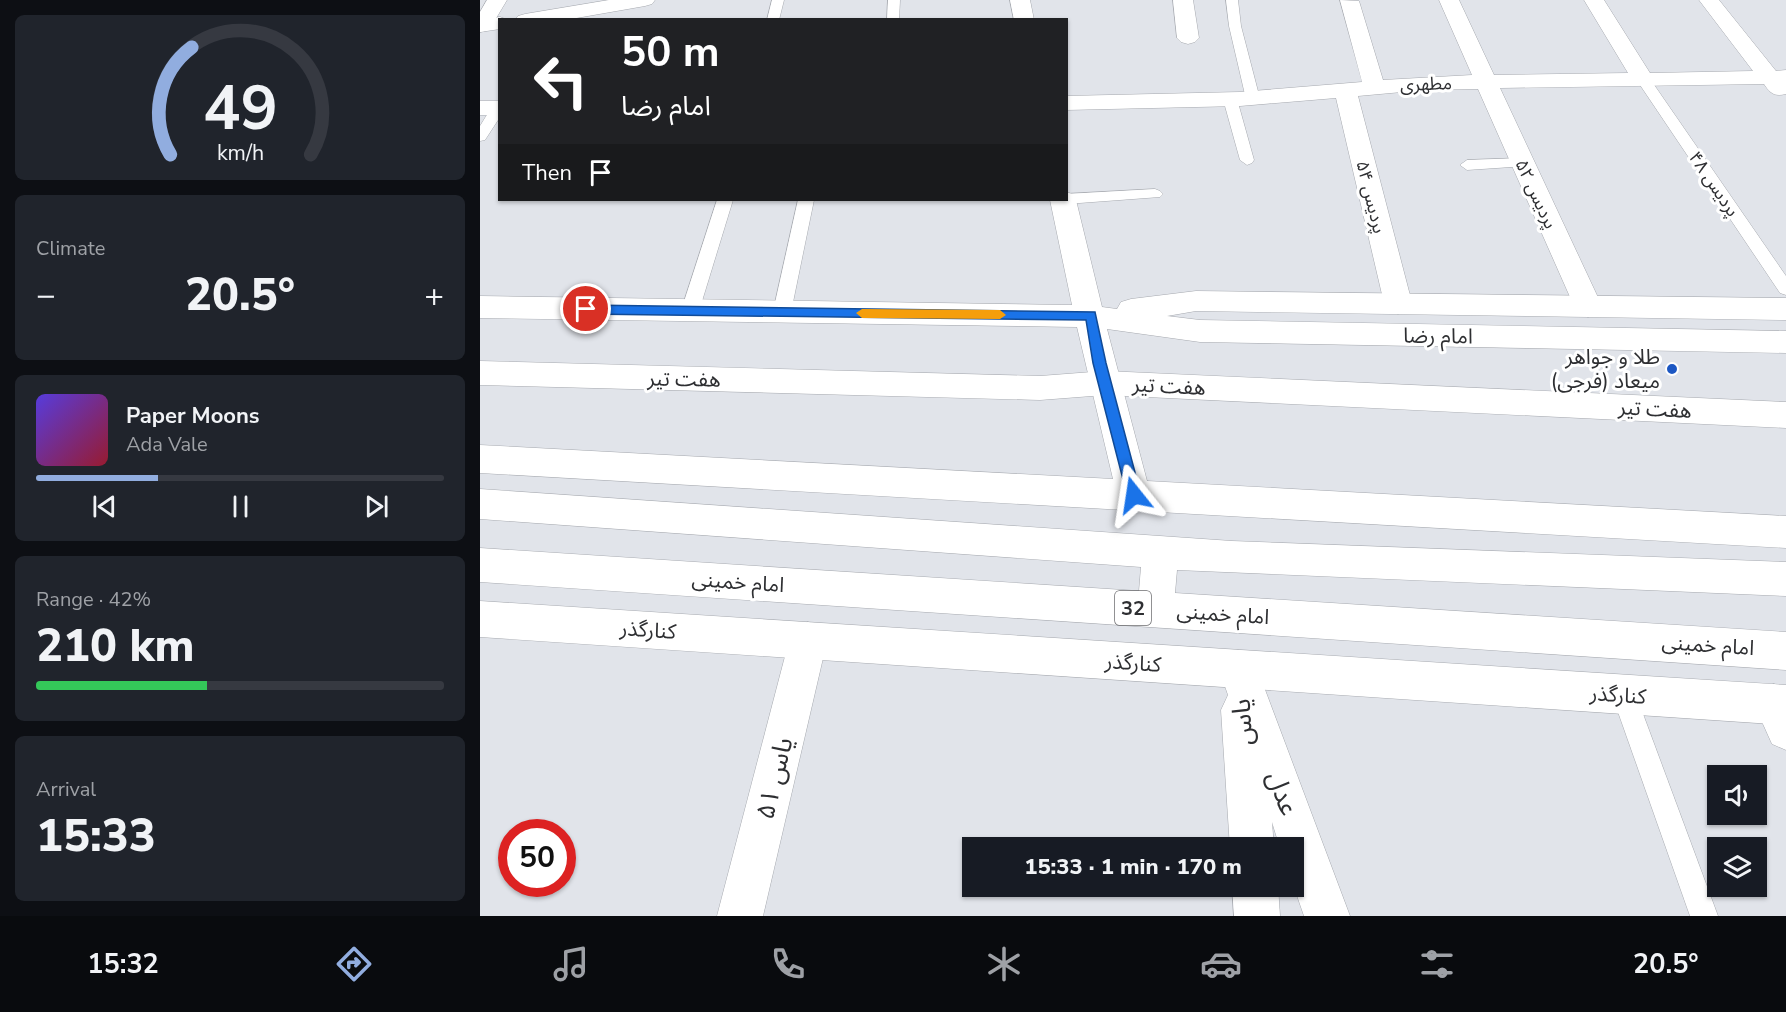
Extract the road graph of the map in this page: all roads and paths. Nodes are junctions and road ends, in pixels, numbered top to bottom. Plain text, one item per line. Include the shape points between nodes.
1 (497, 0) edge
2 (645, 0) edge
3 (778, 0) edge
4 (894, 0) edge
5 (1020, 0) edge
6 (1183, 0) edge
7 (1232, 0) edge
8 (1449, 0) edge
9 (1594, 0) edge
10 (1709, 0) edge
11 (1349, 1) edge
12 (537, 18) edge
13 (774, 18) edge
14 (893, 18) edge
15 (1024, 18) edge
16 (487, 25) edge
17 (1188, 38) dead end
18 (1778, 78) edge
19 (1643, 79) junction
20 (1485, 82) junction
21 (1374, 86) junction
22 (1345, 90) junction
23 (1786, 97) edge
24 (1230, 99) junction
25 (1253, 99) junction
26 (1068, 104) edge
27 (492, 108) edge
28 (480, 137) edge
29 (1247, 160) dead end
30 (1522, 163) junction
31 (1467, 165) dead end
32 (1155, 194) dead end
33 (1068, 199) edge
34 (725, 201) edge
35 (806, 201) edge
36 (1065, 201) edge
37 (1786, 289) edge
38 (1398, 303) junction
39 (1588, 306) junction
40 (480, 307) edge
41 (1786, 309) edge
42 (690, 311) junction
43 (782, 312) junction
44 (1091, 316) junction
45 (1786, 342) edge
46 (480, 373) edge
47 (1105, 383) junction
48 (1786, 415) edge
49 (480, 459) edge
50 (1134, 495) junction
51 (480, 504) edge
52 (1786, 532) edge
53 (1161, 552) junction
54 (480, 565) edge
55 (1786, 579) edge
56 (1155, 610) junction
57 (480, 619) edge
58 (808, 641) junction
59 (1786, 651) edge
60 (1238, 669) junction
61 (1624, 695) junction
62 (1782, 713) edge
63 (1251, 837) edge
64 (1256, 897) edge
65 (740, 916) edge
66 (1257, 916) edge
67 (1327, 916) edge
68 (1704, 916) edge

1 - 16 main road
2 - 12 main road
3 - 13 lane
4 - 14 lane
5 - 15 main road
6 - 17 main road
7 - 25 lane
8 - 20 main road, پردیس ۵۲
9 - 19 main road
10 - 18 main road
11 - 21 main road
18 - 19 main road, مطهری
18 - 23 main road
19 - 20 main road, مطهری
19 - 37 lane, پردیس ۴۸
20 - 21 main road, مطهری
20 - 30 main road, پردیس ۵۲
21 - 22 main road, مطهری
22 - 25 main road, مطهری
22 - 38 main road, پردیس ۵۴
24 - 25 main road, مطهری
24 - 26 main road, مطهری
24 - 29 lane
27 - 28 lane
30 - 31 lane
30 - 39 main road, پردیس ۵۲
32 - 33 lane
34 - 42 lane
35 - 43 lane
36 - 44 main road
38 - 39 main road, امام رضا
38 - 44 main road, امام رضا via 1196,302
39 - 41 main road, امام رضا
40 - 42 main road, امام رضا
42 - 43 main road, امام رضا
43 - 44 main road, امام رضا
44 - 45 main road, امام رضا via 1200,331
44 - 47 main road
46 - 47 main road, هفت تیر via 1040,388
47 - 48 main road, هفت تیر
47 - 50 main road
49 - 50 main road
50 - 52 main road
51 - 53 main road
53 - 55 main road
53 - 56 main road
54 - 56 main road, امام خمینی / 32
56 - 59 main road, امام خمینی / 32
57 - 58 main road, کنارگذر
58 - 60 main road, کنارگذر
58 - 65 main road, یاس ۵۱
60 - 61 main road, کنارگذر
60 - 63 main road, یاس
60 - 67 main road, عدل
61 - 62 main road, کنارگذر
61 - 68 lane
64 - 66 main road

